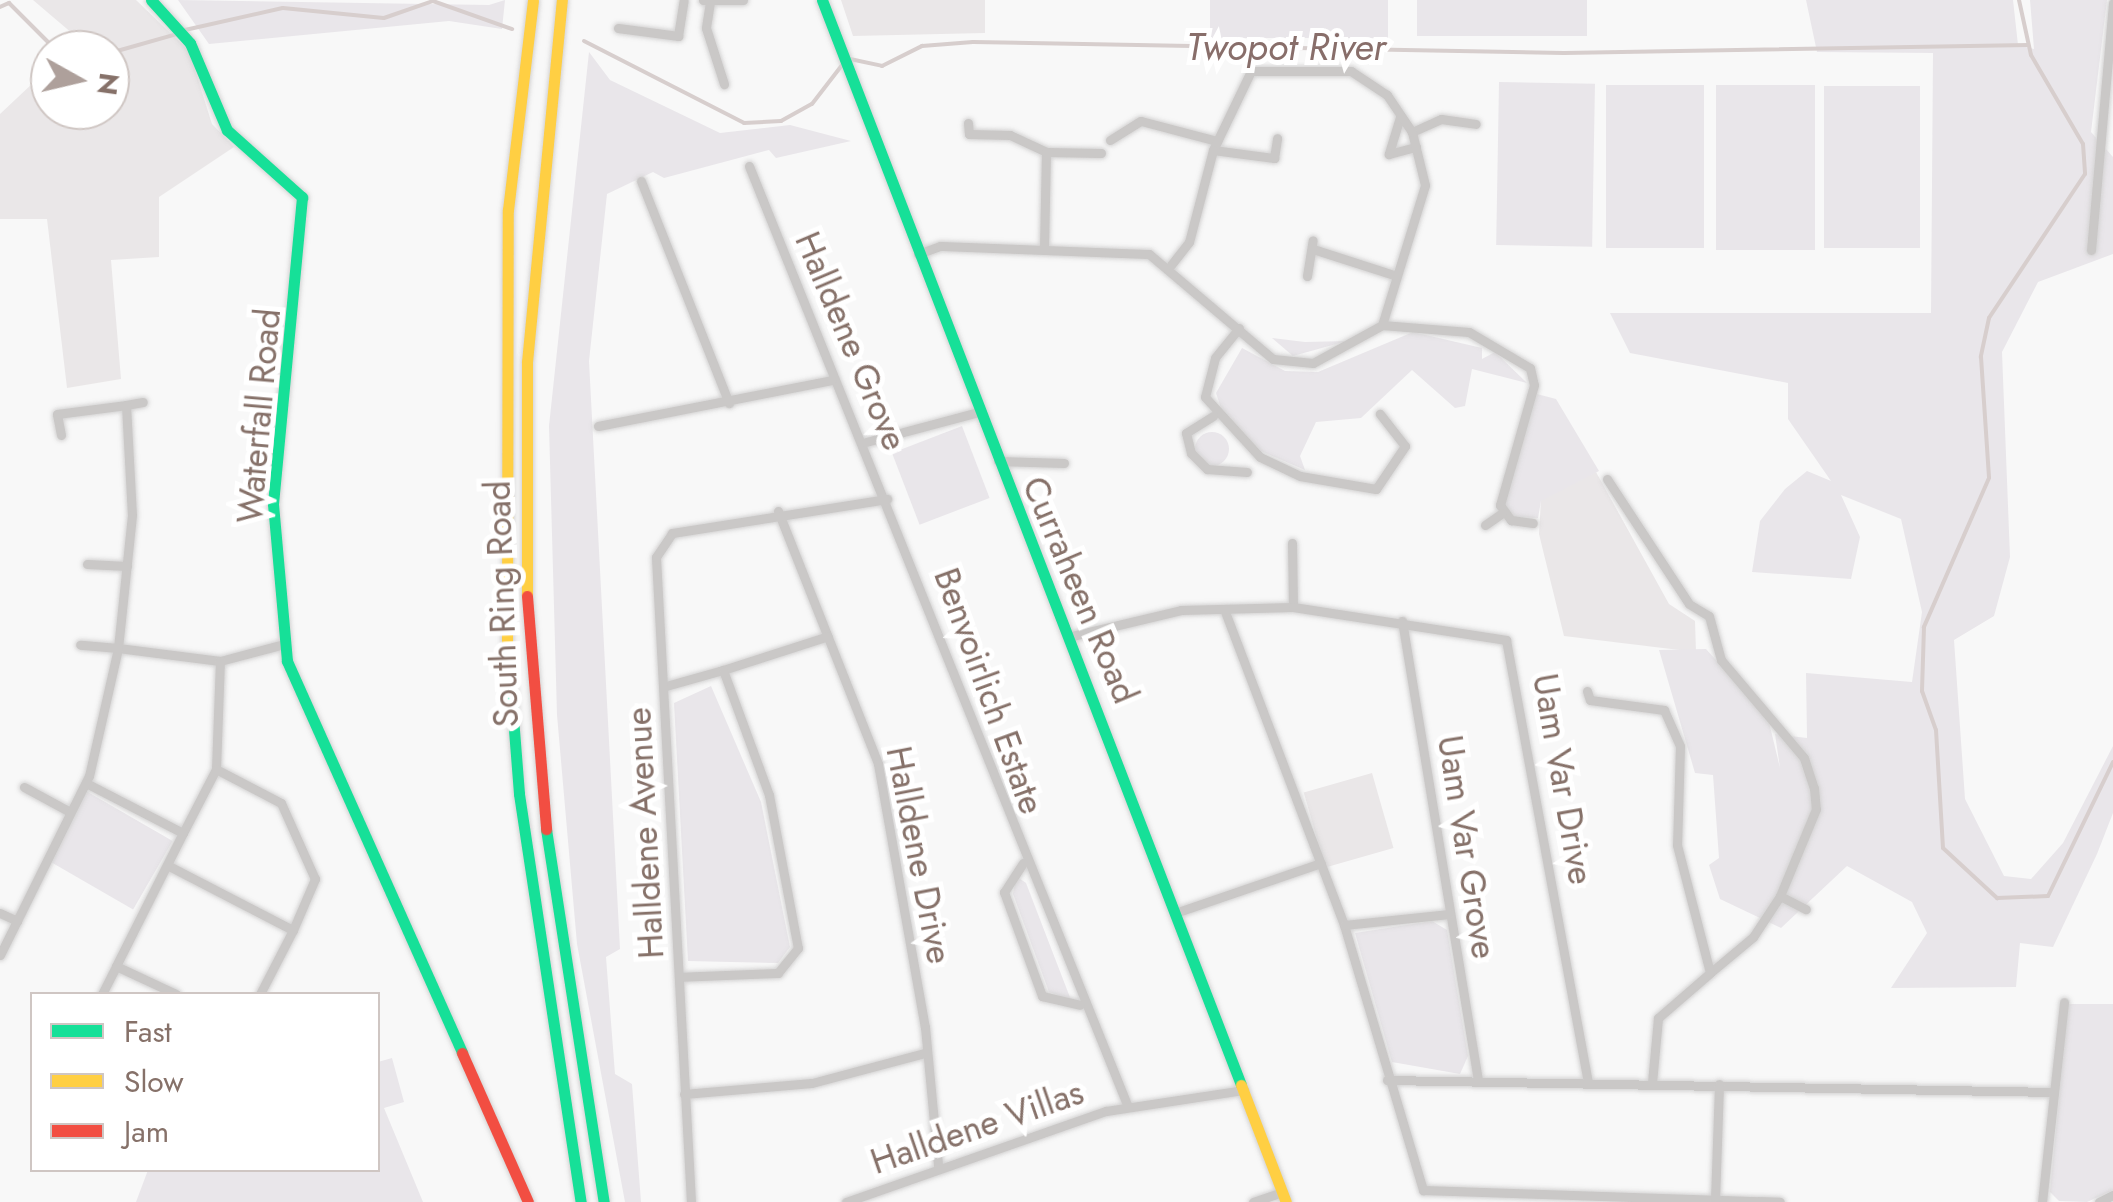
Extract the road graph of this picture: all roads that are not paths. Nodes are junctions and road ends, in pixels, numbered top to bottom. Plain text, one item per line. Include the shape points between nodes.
1 (152, 0) edge
2 (524, 0) edge
3 (534, 0) edge
4 (562, 0) edge
5 (571, 0) edge
6 (684, 0) edge
7 (744, 0) edge
8 (822, 0) edge
9 (706, 1) edge
10 (2113, 2) edge
11 (618, 28) dead end
12 (554, 84) junction
13 (724, 84) dead end
14 (1400, 116) junction
15 (968, 123) dead end
16 (1476, 124) dead end
17 (1412, 132) junction
18 (1277, 138) dead end
19 (1110, 140) dead end
20 (1215, 146) junction
21 (1416, 147) junction
22 (512, 149) junction
23 (1046, 152) junction
24 (1100, 153) dead end
25 (749, 166) dead end
26 (642, 182) dead end
27 (1044, 248) junction
28 (2091, 250) dead end
29 (915, 255) junction
30 (1171, 266) junction
31 (1391, 274) junction
32 (1308, 276) dead end
33 (1382, 325) junction
34 (1239, 328) junction
35 (832, 380) junction
36 (142, 402) dead end
37 (729, 404) junction
38 (126, 405) junction
39 (975, 413) junction
40 (1380, 414) dead end
41 (1213, 416) junction
42 (598, 426) dead end
43 (61, 435) dead end
44 (866, 442) junction
45 (997, 462) junction
46 (1064, 463) dead end
47 (1247, 472) dead end
48 (1607, 479) dead end
49 (887, 499) junction
50 (778, 512) junction
51 (1502, 513) junction
52 (1533, 523) dead end
53 (1485, 525) dead end
54 (903, 538) joint
55 (1292, 543) dead end
56 (87, 564) dead end
57 (127, 566) junction
58 (1293, 607) junction
59 (1224, 609) junction
60 (1402, 621) junction
61 (828, 636) junction
62 (1072, 636) junction
63 (284, 644) junction
64 (80, 645) dead end
65 (118, 648) junction
66 (220, 661) junction
67 (722, 670) junction
68 (666, 686) junction
69 (1587, 692) dead end
70 (216, 769) junction
71 (86, 783) junction
72 (24, 788) dead end
73 (70, 812) junction
74 (183, 833) junction
75 (1023, 863) junction
76 (1321, 863) junction
77 (167, 865) junction
78 (1780, 896) junction
79 (1806, 910) dead end
80 (0, 912) edge
81 (1178, 912) junction
82 (1449, 914) junction
83 (16, 921) junction
84 (1344, 925) junction
85 (293, 930) junction
86 (0, 956) edge
87 (116, 966) junction
88 (1710, 974) junction
89 (680, 978) junction
90 (103, 992) edge
91 (172, 992) edge
92 (261, 992) edge
93 (2064, 1002) dead end
94 (1080, 1006) junction
95 (925, 1053) junction
96 (1387, 1080) junction
97 (1478, 1080) junction
98 (1588, 1082) junction
99 (1652, 1083) junction
100 (1719, 1084) junction
101 (1244, 1090) junction
102 (2054, 1092) junction
103 (684, 1094) junction
104 (1128, 1107) junction
105 (938, 1165) junction
106 (2113, 1195) edge
107 (1284, 1197) edge
108 (1715, 1200) edge
109 (528, 1202) edge
110 (581, 1202) edge
111 (604, 1202) edge
112 (691, 1202) edge
113 (846, 1202) edge
114 (1253, 1202) edge
115 (1780, 1202) edge
116 (2042, 1202) edge
117 (2099, 1202) edge

1 - 63 main road, Waterfall Road via 181,32 228,130 294,186 306,211 272,504
2 - 22 main road
3 - 22 main road, South Ring Road
4 - 12 main road, South Ring Road
5 - 12 main road
6 - 11 street via 678,36
7 - 9 street
8 - 29 main road, Curraheen Road
9 - 13 street via 706,28
10 - 28 street
12 - 111 main road, South Ring Road via 526,362 528,637 548,861
14 - 17 street
14 - 20 street via 1352,71 1267,65 1240,83
14 - 21 street via 1389,154
15 - 23 street via 969,134 1010,135
16 - 17 street via 1441,119
17 - 21 street
18 - 20 street via 1274,158
19 - 20 street via 1141,121
20 - 30 street via 1194,225
21 - 31 street via 1421,208
22 - 110 main road, South Ring Road via 500,459 508,674
23 - 24 street
23 - 27 street
25 - 35 street, Halldene Grove
26 - 37 street
27 - 29 street via 940,246
27 - 30 street via 1119,247
29 - 39 main road, Curraheen Road
30 - 34 street
31 - 32 street via 1313,244
31 - 33 street
33 - 34 street via 1336,355 1300,364 1273,359
33 - 51 street via 1469,332 1530,368 1534,385
34 - 41 street via 1206,377
35 - 37 street
35 - 44 street, Halldene Grove
36 - 38 street
37 - 42 street
38 - 43 street via 57,414
38 - 57 street
39 - 44 street
39 - 45 main road, Curraheen Road
40 - 41 street via 1405,446 1391,478 1368,490 1281,469
41 - 47 street via 1186,433 1190,453 1207,469
44 - 49 street, Halldene Grove
45 - 46 street
45 - 62 main road, Curraheen Road
48 - 78 street via 1689,604 1709,616 1722,660 1804,758 1816,809
49 - 50 street, Halldene Avenue
49 - 54 street, Halldene Grove
50 - 61 street, Halldene Drive
50 - 68 street, Halldene Avenue via 661,543
51 - 52 street
51 - 53 street
54 - 75 street, Benvoirlich Estate
55 - 58 street
56 - 57 street
57 - 65 street
58 - 59 street, Uam Var Drive
58 - 60 street, Uam Var Drive
59 - 62 street, Uam Var Drive
59 - 76 street
60 - 82 street, Uam Var Grove
60 - 98 street, Uam Var Drive via 1492,632 1512,652
61 - 67 street
61 - 95 street, Halldene Drive via 878,764
62 - 81 main road, Curraheen Road
63 - 66 street
63 - 109 main road, Waterfall Road
64 - 65 street
65 - 66 street
65 - 71 street
66 - 70 street
67 - 68 street, Halldene Avenue
67 - 89 street, Halldene Avenue via 769,795 798,948 778,973
68 - 89 street, Halldene Avenue
69 - 88 street via 1590,700 1656,706 1677,732 1677,846
70 - 74 street
70 - 85 street via 281,803 315,879
71 - 73 street
71 - 74 street
72 - 73 street
73 - 83 street
74 - 77 street
75 - 94 street, Benvoirlich Estate
75 - 94 street, Benvoirlich Estate via 1004,892 1042,996
76 - 81 street
76 - 84 street
77 - 85 street
77 - 87 street
78 - 79 street
78 - 88 street via 1754,937
80 - 83 street
81 - 101 main road, Curraheen Road
82 - 84 street
82 - 97 street, Uam Var Grove
83 - 86 street
84 - 96 street
85 - 92 street
87 - 90 street
87 - 91 street
88 - 99 street via 1658,1018
89 - 103 street, Halldene Avenue
93 - 102 street
94 - 104 street, Benvoirlich Estate
95 - 103 street via 812,1084
95 - 105 street, Halldene Drive
96 - 97 street
96 - 108 street via 1416,1182 1433,1195
97 - 98 street
98 - 99 street
99 - 100 street
100 - 102 street
100 - 108 street
101 - 104 street, Halldene Villas
101 - 107 main road, Curraheen Road
102 - 116 street
103 - 112 street, Halldene Avenue
104 - 105 street, Halldene Villas
105 - 113 street, Halldene Villas
106 - 117 street
107 - 114 street
108 - 115 street

